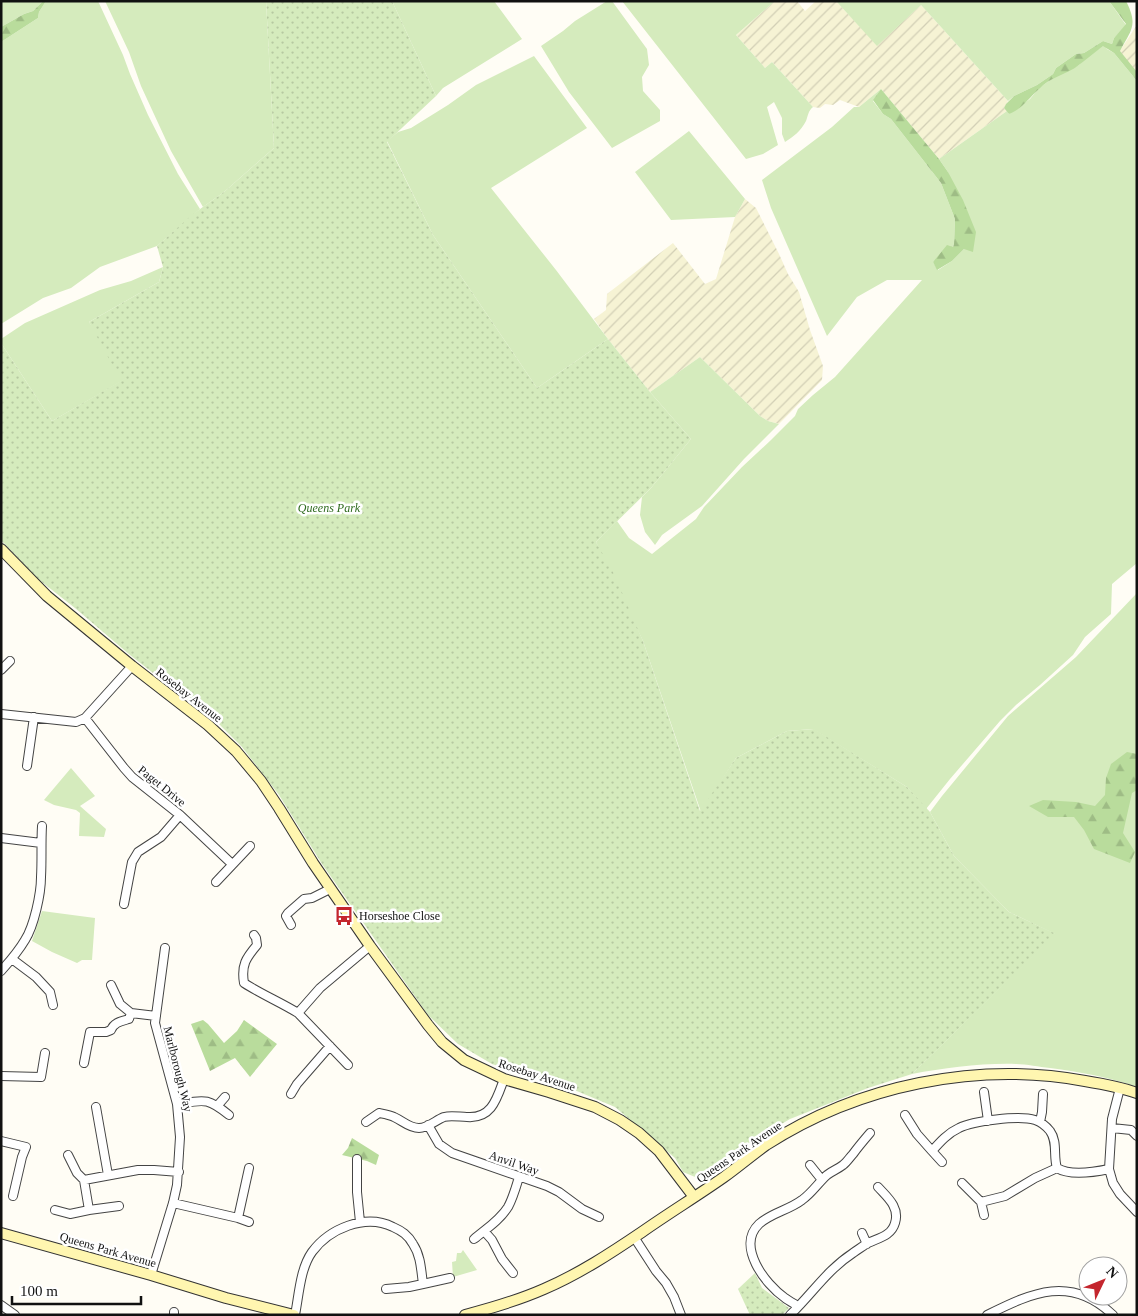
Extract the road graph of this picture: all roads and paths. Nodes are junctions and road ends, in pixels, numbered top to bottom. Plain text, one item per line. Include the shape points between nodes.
1 (1, 549) edge
2 (10, 661) dead end
3 (132, 666) junction
4 (1, 670) edge
5 (1, 714) edge
6 (34, 717) junction
7 (86, 718) junction
8 (27, 766) dead end
9 (180, 814) junction
10 (42, 826) dead end
11 (1, 838) edge
12 (41, 843) junction
13 (250, 846) dead end
14 (232, 864) junction
15 (216, 882) dead end
16 (330, 889) junction
17 (124, 904) dead end
18 (291, 925) dead end
19 (254, 935) dead end
20 (370, 946) junction
21 (164, 948) dead end
22 (12, 959) junction
23 (1, 971) edge
24 (111, 985) dead end
25 (53, 1005) dead end
26 (131, 1013) junction
27 (298, 1013) junction
28 (156, 1016) junction
29 (330, 1046) junction
30 (45, 1053) dead end
31 (84, 1063) dead end
32 (348, 1065) dead end
33 (1, 1076) edge
34 (504, 1079) junction
35 (1120, 1088) junction
36 (984, 1092) dead end
37 (1137, 1093) edge
38 (291, 1094) dead end
39 (1043, 1094) dead end
40 (225, 1097) dead end
41 (177, 1104) junction
42 (218, 1105) junction
43 (96, 1107) dead end
44 (229, 1115) dead end
45 (905, 1115) dead end
46 (988, 1121) junction
47 (366, 1122) dead end
48 (1040, 1122) junction
49 (428, 1125) junction
50 (1112, 1128) junction
51 (870, 1133) dead end
52 (1137, 1136) edge
53 (1, 1141) edge
54 (932, 1151) junction
55 (68, 1155) dead end
56 (357, 1159) dead end
57 (942, 1162) dead end
58 (810, 1165) dead end
59 (249, 1168) dead end
60 (1057, 1168) junction
61 (1109, 1169) junction
62 (179, 1172) junction
63 (108, 1175) junction
64 (519, 1177) junction
65 (84, 1180) junction
66 (822, 1180) junction
67 (962, 1183) dead end
68 (878, 1187) dead end
69 (13, 1196) dead end
70 (694, 1197) junction
71 (981, 1202) junction
72 (173, 1203) junction
73 (118, 1206) dead end
74 (55, 1210) dead end
75 (89, 1210) junction
76 (1137, 1212) edge
77 (984, 1215) dead end
78 (599, 1217) dead end
79 (238, 1218) junction
80 (249, 1222) dead end
81 (360, 1222) junction
82 (484, 1231) junction
83 (1, 1233) edge
84 (862, 1233) dead end
85 (634, 1237) junction
86 (474, 1239) dead end
87 (867, 1244) junction
88 (513, 1273) dead end
89 (151, 1275) junction
90 (450, 1278) dead end
91 (422, 1284) junction
92 (386, 1288) dead end
93 (1, 1305) edge
94 (798, 1306) junction
95 (15, 1315) edge
96 (295, 1315) edge
97 (465, 1315) edge
98 (681, 1315) edge
99 (790, 1315) edge
100 (987, 1315) edge
101 (1113, 1315) edge

1 - 3 street, Rosebay Avenue via 47,596
2 - 4 street
3 - 7 street
3 - 16 street, Rosebay Avenue via 236,751 280,808
5 - 6 street
6 - 7 street via 76,722
6 - 8 street
7 - 9 street, Paget Drive via 128,773
9 - 14 street, Paget Drive
9 - 17 street via 161,837 138,852 132,862
10 - 12 street
11 - 12 street
12 - 22 street via 41,878 36,910 26,939
13 - 14 street
14 - 15 street
16 - 18 street via 304,899 288,913 286,916
16 - 20 street, Rosebay Avenue
19 - 27 street via 257,945 245,960 244,983
20 - 27 street via 320,988
20 - 34 street, Rosebay Avenue via 442,1042 464,1060
21 - 28 street, Marlborough Way
22 - 23 street
22 - 25 street via 50,992
24 - 26 street via 120,1004
26 - 28 street, Marlborough Way
26 - 31 street via 129,1019 116,1023 111,1030 90,1032
27 - 29 street
28 - 41 street, Marlborough Way via 155,1023
29 - 32 street
29 - 38 street
30 - 33 street via 41,1077
34 - 49 street via 493,1106 481,1116 443,1117
34 - 70 street, Rosebay Avenue via 595,1107 620,1120 659,1151
35 - 37 street, Queens Park Avenue
35 - 50 street
35 - 70 street, Queens Park Avenue via 1070,1078 1012,1074 965,1076 902,1087 858,1100 816,1118 767,1145
36 - 46 street
39 - 48 street
40 - 42 street
41 - 42 street via 202,1100
41 - 62 street, Marlborough Way
42 - 44 street
43 - 63 street
45 - 54 street
46 - 48 street via 1028,1118
46 - 54 street via 960,1127
47 - 49 street via 379,1113 394,1116 408,1126
48 - 60 street via 1054,1140
49 - 64 street, Anvil Way via 439,1144 452,1153
50 - 52 street via 1131,1130
50 - 61 street
51 - 66 street via 844,1164
53 - 69 street via 26,1147
54 - 57 street
55 - 65 street
56 - 81 street
58 - 66 street
59 - 79 street
60 - 61 street via 1066,1172
60 - 71 street via 1005,1196
61 - 76 street via 1120,1194
62 - 63 street via 138,1170
62 - 72 street, Marlborough Way
63 - 65 street
64 - 78 street, Anvil Way via 547,1186
64 - 82 street via 507,1209
65 - 75 street
66 - 94 street via 802,1200 758,1225 751,1237 753,1258 758,1268 769,1284
67 - 71 street
68 - 87 street via 894,1206 896,1220 883,1238
70 - 85 street, Queens Park Avenue
71 - 77 street
72 - 79 street
72 - 89 street, Marlborough Way
73 - 75 street
74 - 75 street via 70,1214
79 - 80 street
81 - 91 street via 389,1225 404,1232 418,1252
81 - 96 street via 328,1236 312,1253 303,1272
82 - 86 street
82 - 88 street
83 - 89 street, Queens Park Avenue
84 - 87 street
85 - 97 street, Queens Park Avenue via 589,1266 544,1289
85 - 98 street via 666,1283
87 - 94 street via 829,1273
89 - 96 street, Queens Park Avenue
90 - 91 street
91 - 92 street
93 - 95 street
94 - 99 street
100 - 101 street via 1034,1295 1055,1291 1088,1297

